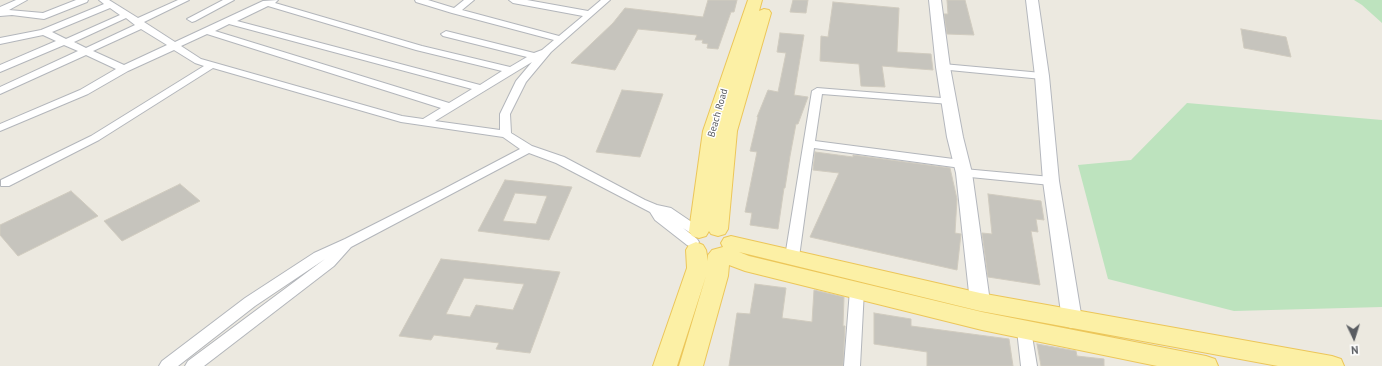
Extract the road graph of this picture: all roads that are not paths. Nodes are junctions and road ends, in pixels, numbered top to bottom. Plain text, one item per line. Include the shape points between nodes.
1 (23, 0) edge
2 (84, 0) edge
3 (185, 0) edge
4 (230, 0) edge
5 (418, 0) edge
6 (470, 0) edge
7 (513, 0) edge
8 (606, 0) edge
9 (755, 0) edge
10 (768, 0) edge
11 (935, 0) edge
12 (1027, 0) edge
13 (1032, 0) edge
14 (109, 2) edge
15 (270, 2) edge
16 (455, 11) junction
17 (0, 12) edge
18 (589, 14) junction
19 (126, 15) junction
20 (192, 19) dead end
21 (228, 21) junction
22 (140, 24) junction
23 (206, 31) junction
24 (44, 32) junction
25 (446, 34) dead end
26 (561, 39) junction
27 (0, 41) edge
28 (65, 41) junction
29 (174, 46) junction
30 (548, 50) junction
31 (85, 51) junction
32 (536, 56) junction
33 (212, 65) junction
34 (943, 67) junction
35 (0, 69) edge
36 (124, 69) junction
37 (511, 70) junction
38 (1042, 76) junction
39 (481, 88) junction
40 (0, 91) edge
41 (950, 101) junction
42 (450, 107) junction
43 (424, 122) junction
44 (0, 128) edge
45 (506, 134) junction
46 (809, 144) junction
47 (528, 149) junction
48 (962, 168) junction
49 (1051, 181) junction
50 (5, 183) dead end
51 (350, 242) junction
52 (709, 242) junction
53 (792, 257) junction
54 (857, 290) junction
55 (980, 302) junction
56 (1072, 320) junction
57 (1024, 330) junction
58 (1277, 361) edge
59 (167, 366) edge
60 (193, 366) edge
61 (665, 366) edge
62 (691, 366) edge
63 (852, 366) edge
64 (1029, 366) edge
65 (1206, 366) edge
66 (1332, 366) edge

1 - 17 street
2 - 17 street via 44,16
3 - 22 street
4 - 20 street
5 - 16 street
6 - 16 street
7 - 18 street
8 - 18 street
9 - 52 main road, Beach Road via 712,131
10 - 52 main road, Beach Road via 728,131
11 - 34 street
12 - 13 street
13 - 38 street
14 - 19 street
14 - 24 street
15 - 21 street
15 - 37 street via 419,48
16 - 26 street
18 - 26 street
19 - 22 street
19 - 28 street
21 - 23 street
21 - 39 street
22 - 29 street
22 - 31 street
23 - 29 street
23 - 42 street
24 - 27 street
24 - 28 street
25 - 32 street
26 - 30 street
28 - 31 street
28 - 35 street
29 - 33 street via 198,61
29 - 36 street
30 - 32 street
30 - 45 street via 521,81 505,114
31 - 36 street
31 - 40 street
32 - 37 street
33 - 43 street via 401,119
33 - 50 street via 95,138
34 - 38 street
34 - 41 street
36 - 44 street via 84,92
37 - 39 street
38 - 49 street
39 - 42 street
41 - 46 street via 817,91
41 - 48 street
42 - 43 street
43 - 45 street
45 - 47 street
46 - 48 street
46 - 53 street
47 - 51 street
47 - 52 street via 560,160 655,209 659,217
48 - 49 street
48 - 55 street
49 - 56 street
51 - 59 street via 318,256 275,285
51 - 60 street via 329,262
52 - 53 main road
52 - 54 main road via 744,263
52 - 61 main road, Beach Road
52 - 62 main road, Beach Road via 717,276
53 - 55 main road
54 - 57 main road
54 - 63 street
55 - 56 main road
56 - 58 main road
57 - 64 street
57 - 65 main road
58 - 66 main road

